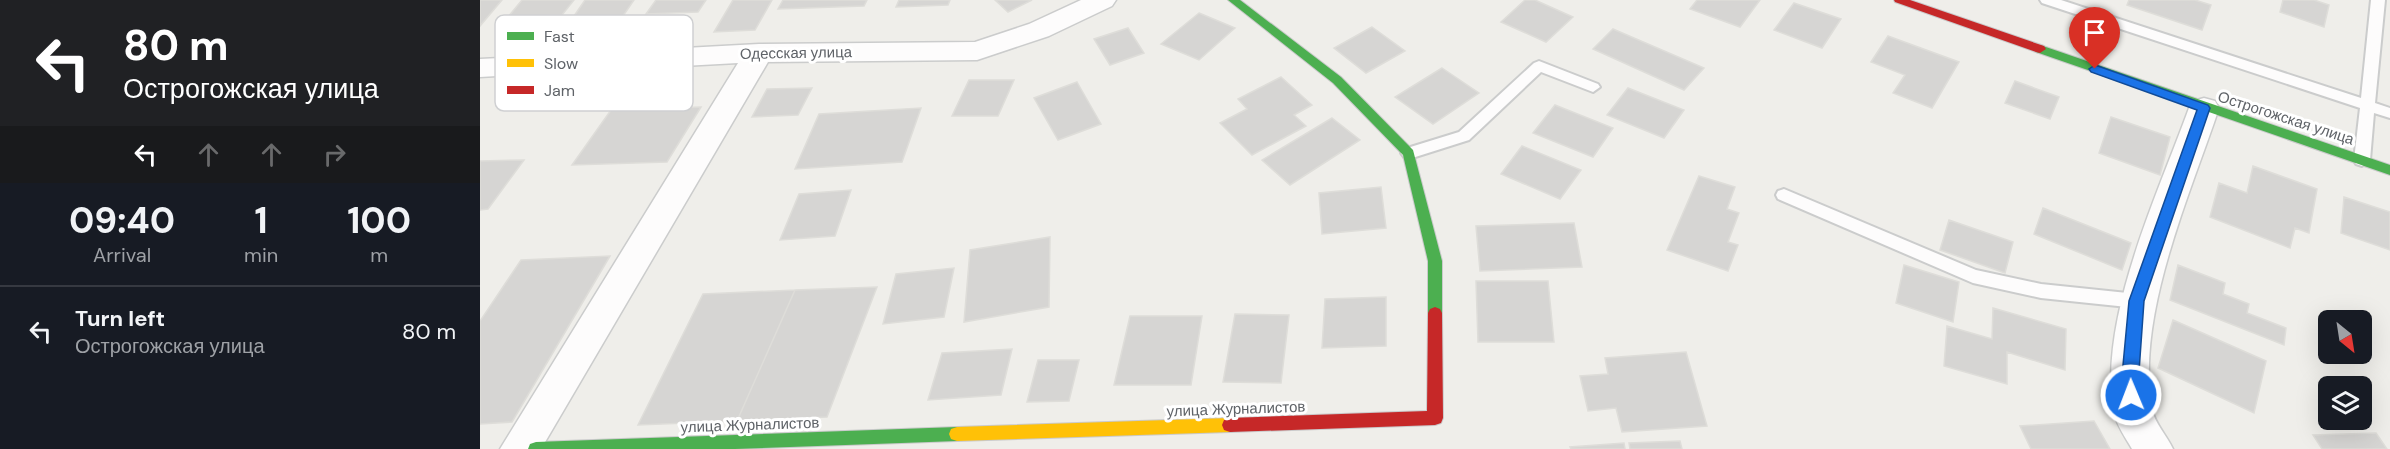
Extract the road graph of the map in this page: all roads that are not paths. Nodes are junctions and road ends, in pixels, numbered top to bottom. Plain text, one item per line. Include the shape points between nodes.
1 (1103, 0) edge
2 (1233, 0) edge
3 (1899, 0) edge
4 (2047, 0) edge
5 (2378, 0) edge
6 (759, 53) junction
7 (693, 57) edge
8 (495, 67) edge
9 (480, 68) edge
10 (1593, 87) dead end
11 (2369, 105) junction
12 (2204, 108) junction
13 (2390, 112) edge
14 (1409, 153) junction
15 (2362, 160) junction
16 (2390, 170) edge
17 (1784, 195) dead end
18 (2137, 301) junction
19 (520, 449) edge
20 (536, 449) edge
21 (2153, 449) edge

1 - 6 street, Одесская улица via 1039,30 977,51
2 - 14 street via 1337,80
3 - 12 street, Острогожская улица
4 - 11 lane
5 - 11 lane
6 - 7 street, Одесская улица
6 - 19 street
8 - 9 street, Одесская улица
10 - 14 lane via 1539,66 1464,136
11 - 13 lane
11 - 15 lane
12 - 15 street, Острогожская улица
12 - 18 street
14 - 20 street, улица Журналистов via 1436,261 1435,418
15 - 16 street, Острогожская улица
17 - 18 lane via 1973,276 2041,291
18 - 21 street via 2130,376 2133,414

